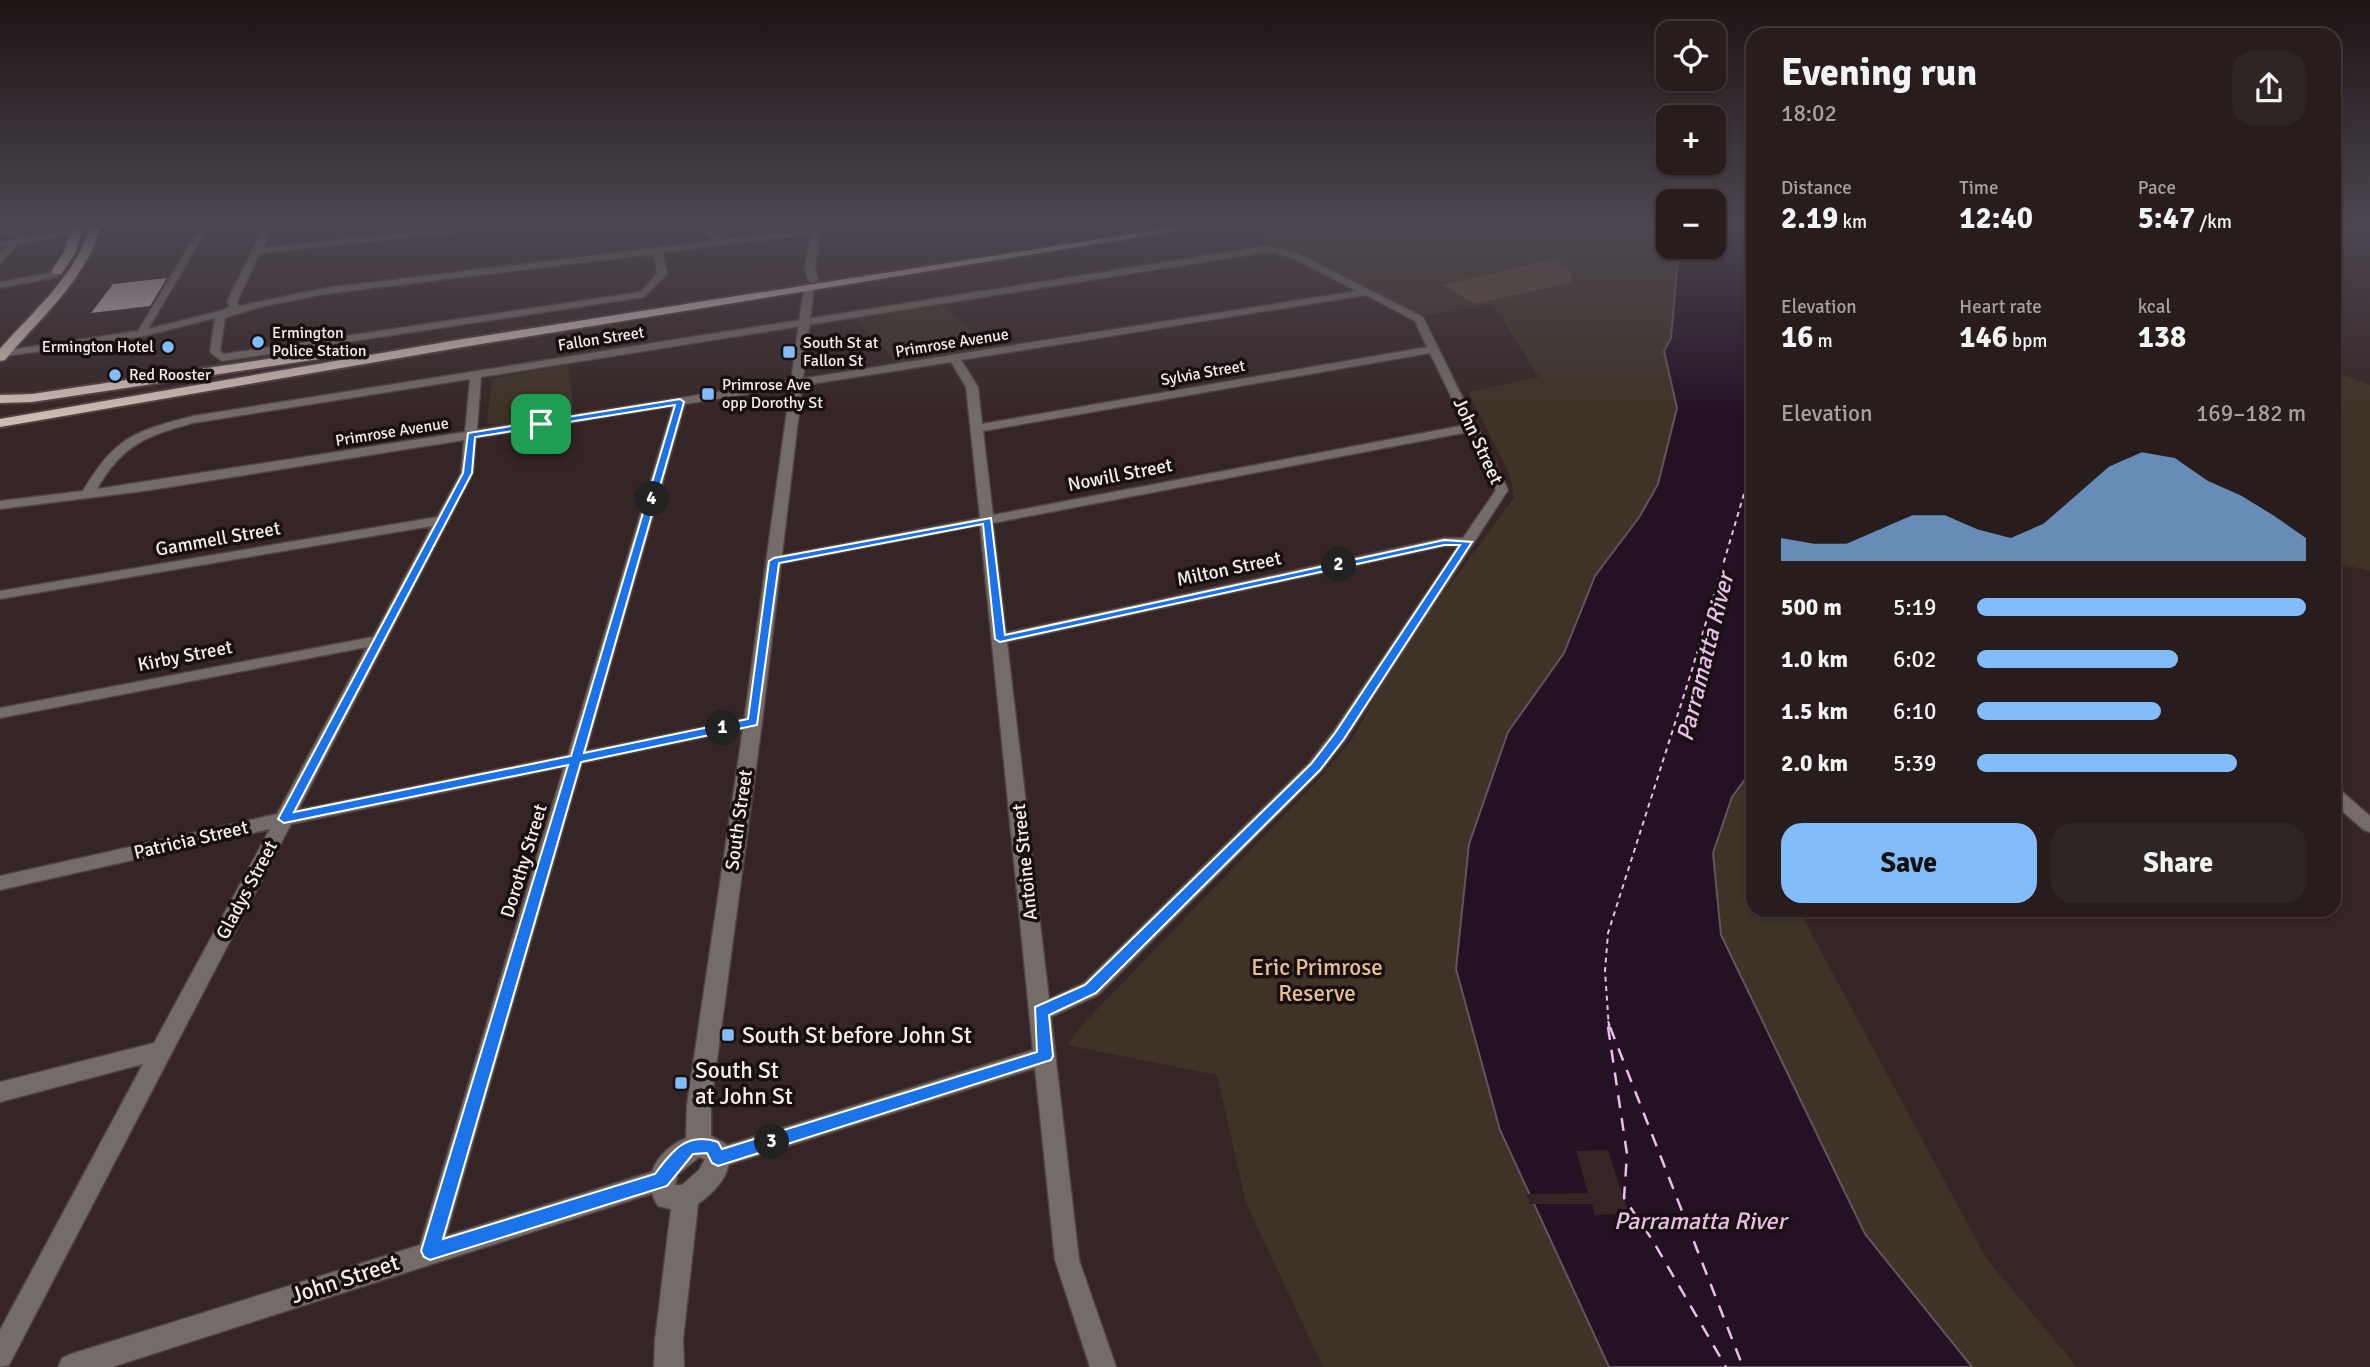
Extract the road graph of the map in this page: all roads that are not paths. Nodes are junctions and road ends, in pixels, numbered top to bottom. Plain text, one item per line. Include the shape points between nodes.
1 (44, 290) edge
2 (54, 290) edge
3 (167, 290) edge
4 (238, 290) edge
5 (335, 290) edge
6 (647, 290) edge
7 (767, 290) edge
8 (778, 290) edge
9 (810, 290) edge
10 (1015, 290) edge
11 (1365, 290) edge
12 (1369, 292) junction
13 (637, 307) junction
14 (228, 312) junction
15 (804, 323) junction
16 (583, 324) junction
17 (144, 333) junction
18 (1, 348) edge
19 (1434, 349) junction
20 (954, 358) junction
21 (475, 376) junction
22 (798, 383) junction
23 (0, 399) edge
24 (680, 402) junction
25 (0, 416) edge
26 (0, 423) edge
27 (1473, 427) junction
28 (977, 428) junction
29 (0, 435) edge
30 (471, 435) junction
31 (87, 495) junction
32 (0, 505) edge
33 (442, 520) junction
34 (988, 520) junction
35 (1467, 542) junction
36 (774, 561) junction
37 (0, 595) edge
38 (1000, 639) junction
39 (379, 640) junction
40 (0, 713) edge
41 (753, 722) junction
42 (576, 759) junction
43 (2341, 800) edge
44 (284, 819) junction
45 (2370, 826) edge
46 (0, 883) edge
47 (1041, 1012) junction
48 (161, 1049) junction
49 (1045, 1056) junction
50 (0, 1092) edge
51 (708, 1152) junction
52 (661, 1180) junction
53 (686, 1197) junction
54 (430, 1251) junction
55 (0, 1356) edge
56 (71, 1367) edge
57 (668, 1367) edge
58 (1103, 1367) edge

1 - 18 highway
2 - 18 highway
3 - 17 street
4 - 14 street via 232,302 235,307
5 - 14 street
6 - 14 street via 222,358 215,352 220,317
7 - 13 highway
8 - 16 highway
9 - 15 street, South Street
10 - 15 street, Fallon Street
11 - 12 street, John Street
12 - 19 street, John Street via 1414,315
12 - 20 street, Primrose Avenue
13 - 23 highway via 95,389
13 - 25 highway
14 - 17 street
15 - 21 street, Fallon Street
15 - 22 street, South Street
16 - 26 highway
16 - 29 highway
17 - 18 street
19 - 27 street, John Street
19 - 28 street, Sylvia Street
20 - 22 street, Primrose Avenue
20 - 28 street, Antoine Street via 972,387
21 - 30 street, Gladys Street
21 - 31 street, Fallon Street via 193,420 156,430 119,447
22 - 24 street, Primrose Avenue
22 - 36 street, South Street
24 - 30 street, Primrose Avenue
24 - 42 street, Dorothy Street
27 - 34 street, Nowill Street
27 - 35 street, John Street via 1503,487
28 - 34 street, Antoine Street
30 - 31 street, Primrose Avenue
30 - 33 street, Gladys Street via 467,473
31 - 32 street, Primrose Avenue
33 - 37 street, Gammell Street
33 - 39 street, Gladys Street
34 - 36 street, Nowill Street
34 - 38 street, Antoine Street
35 - 38 street, Milton Street via 1444,542
35 - 47 street, John Street via 1315,767 1091,989
36 - 41 street, South Street
38 - 47 street, Antoine Street
39 - 40 street, Kirby Street
39 - 44 street, Gladys Street
41 - 42 street, Patricia Street
41 - 51 street, South Street via 699,1105
42 - 44 street, Patricia Street
42 - 54 street, Dorothy Street
43 - 45 street
44 - 46 street, Patricia Street
44 - 48 street, Gladys Street
47 - 49 street, Antoine Street
48 - 50 street
48 - 55 street, Gladys Street
49 - 51 street
49 - 58 street, Antoine Street via 1068,1260
51 - 52 street via 680,1155
51 - 53 street via 713,1172
52 - 53 street via 667,1197
52 - 54 street, John Street
53 - 57 street
54 - 56 street, John Street

